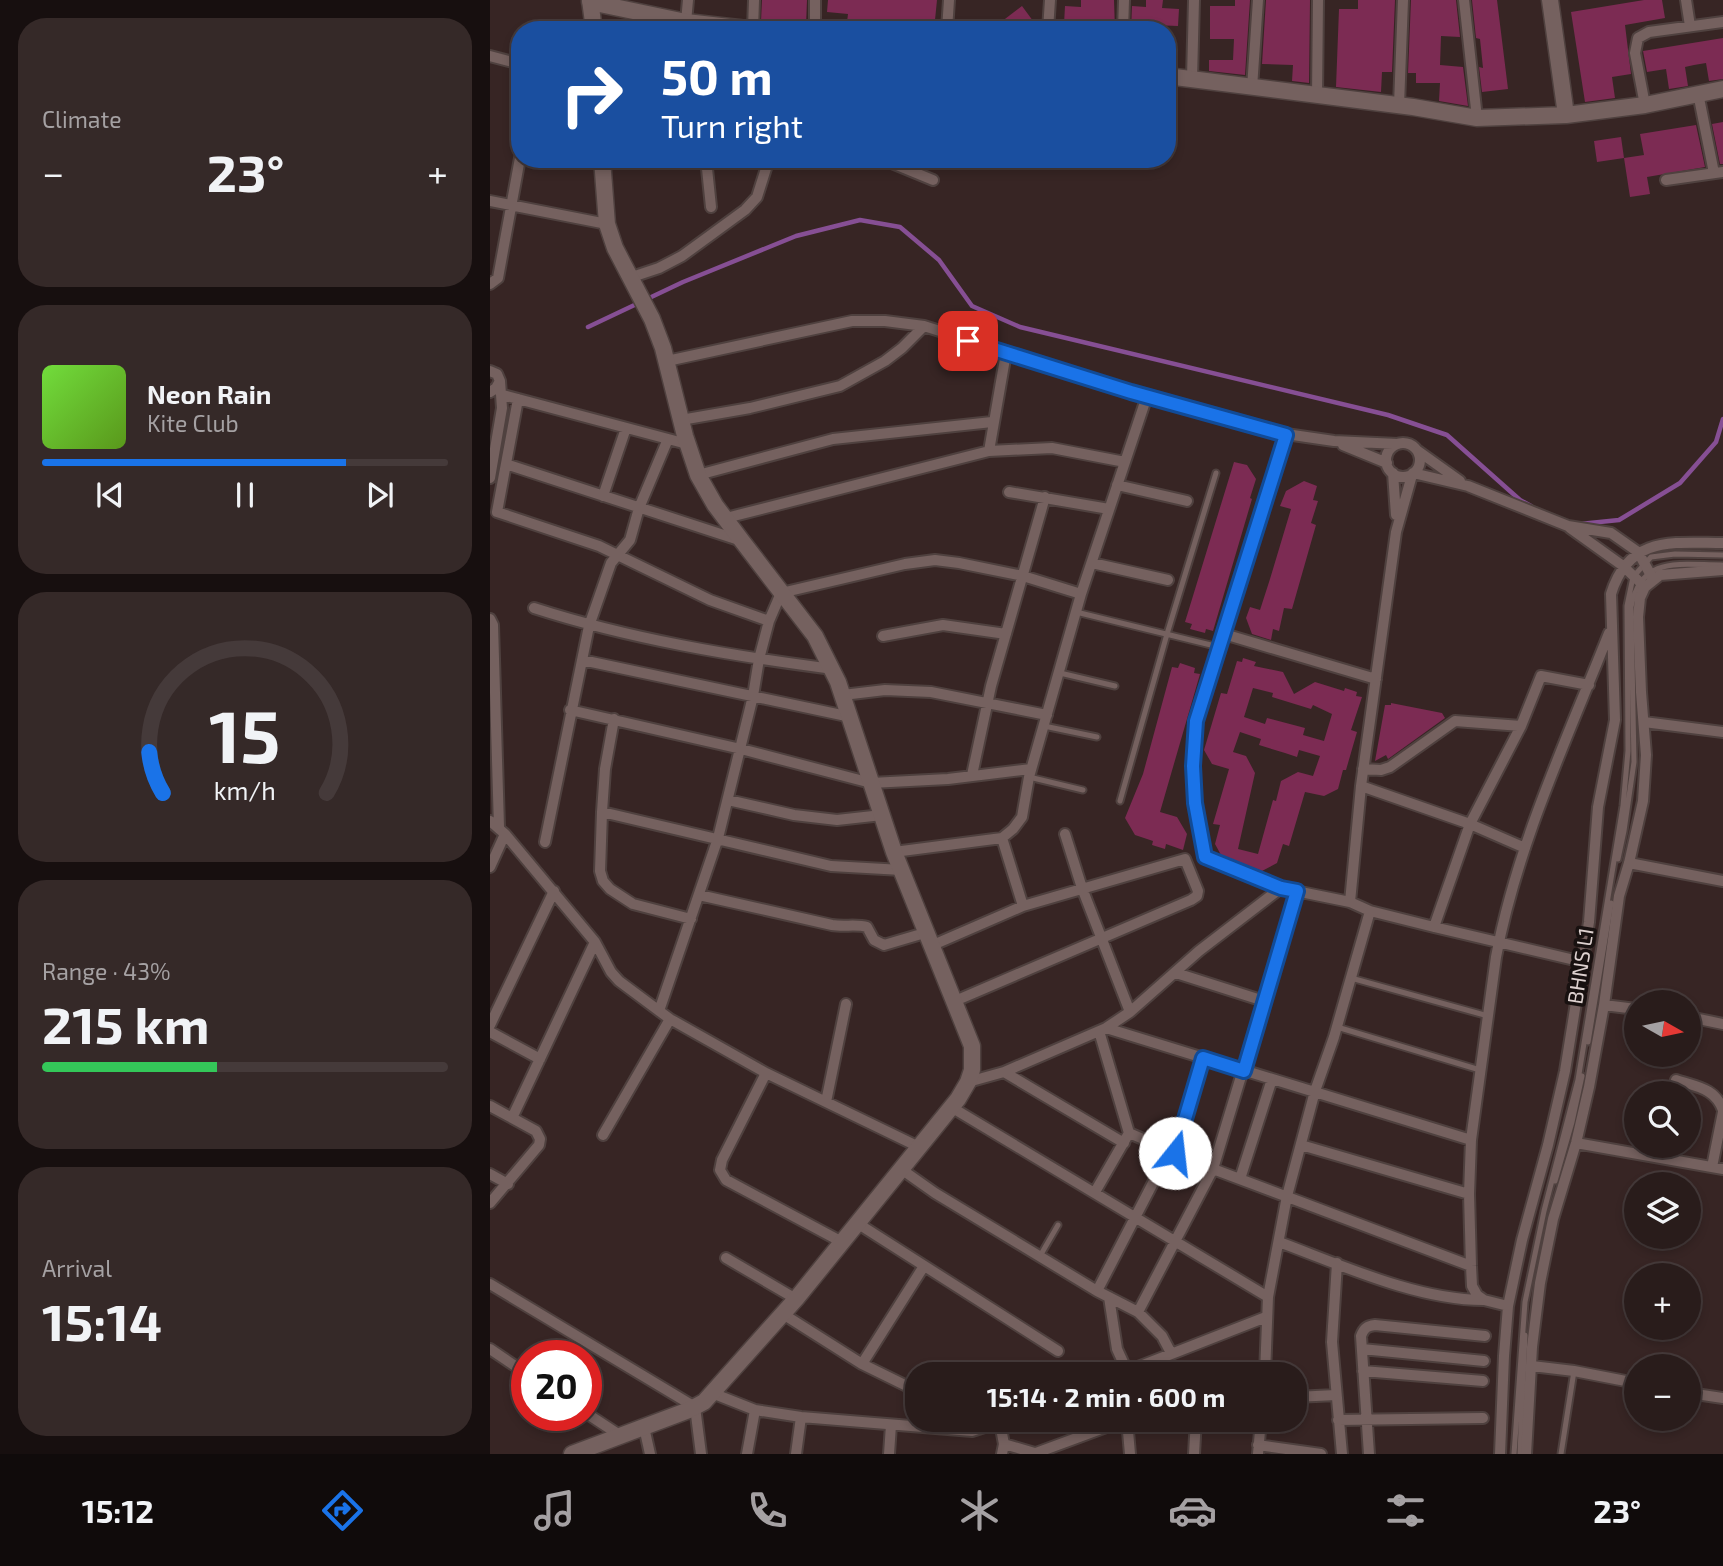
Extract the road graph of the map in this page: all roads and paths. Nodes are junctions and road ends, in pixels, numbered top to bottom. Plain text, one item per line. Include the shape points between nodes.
1 (688, 0) edge
2 (754, 0) edge
3 (815, 0) edge
4 (948, 0) edge
5 (1051, 0) edge
6 (1124, 0) edge
7 (1194, 0) edge
8 (1258, 0) edge
9 (1318, 0) edge
10 (1403, 0) edge
11 (1464, 0) edge
12 (1550, 0) edge
13 (1686, 0) edge
14 (586, 1) edge
15 (592, 21) edge
16 (681, 21) edge
17 (686, 21) edge
18 (754, 21) edge
19 (815, 21) edge
20 (947, 21) edge
21 (1049, 21) edge
22 (1123, 21) edge
23 (1723, 22) edge
24 (1690, 26) junction
25 (490, 56) edge
26 (511, 62) edge
27 (1176, 77) edge
28 (1192, 79) junction
29 (1252, 88) junction
30 (1723, 89) edge
31 (1698, 93) junction
32 (1317, 97) junction
33 (1399, 105) junction
34 (1645, 105) junction
35 (1566, 115) junction
36 (1477, 118) junction
37 (518, 168) edge
38 (603, 168) edge
39 (707, 168) edge
40 (766, 168) edge
41 (904, 168) edge
42 (1718, 173) edge
43 (933, 180) dead end
44 (1666, 180) dead end
45 (490, 201) edge
46 (512, 205) junction
47 (710, 207) dead end
48 (607, 224) junction
49 (632, 278) junction
50 (490, 284) edge
51 (924, 326) junction
52 (1006, 353) junction
53 (667, 361) junction
54 (490, 371) edge
55 (500, 381) junction
56 (490, 392) edge
57 (503, 395) junction
58 (1147, 396) junction
59 (517, 399) junction
60 (681, 420) junction
61 (992, 422) junction
62 (626, 428) junction
63 (1286, 435) junction
64 (668, 439) junction
65 (1334, 441) junction
66 (687, 444) junction
67 (1398, 444) junction
68 (989, 451) junction
69 (1418, 451) junction
70 (1125, 462) junction
71 (506, 464) junction
72 (1390, 468) junction
73 (1216, 473) dead end
74 (1413, 474) junction
75 (698, 475) junction
76 (490, 478) edge
77 (1117, 485) junction
78 (1468, 486) junction
79 (1009, 492) dead end
80 (603, 496) junction
81 (1045, 497) junction
82 (1187, 501) dead end
83 (639, 508) junction
84 (1109, 509) junction
85 (726, 518) junction
86 (1568, 526) junction
87 (1396, 532) junction
88 (742, 541) junction
89 (1723, 543) edge
90 (1638, 552) junction
91 (618, 555) junction
92 (1723, 555) edge
93 (1092, 563) junction
94 (1623, 566) junction
95 (1723, 568) edge
96 (1023, 576) junction
97 (1644, 577) junction
98 (1168, 580) dead end
99 (781, 593) junction
100 (1081, 594) junction
101 (534, 608) dead end
102 (1076, 612) junction
103 (490, 619) edge
104 (769, 621) junction
105 (589, 626) junction
106 (1611, 629) junction
107 (1006, 634) junction
108 (1167, 634) junction
109 (1224, 634) junction
110 (883, 636) dead end
111 (1219, 647) junction
112 (759, 659) junction
113 (582, 660) junction
114 (832, 669) junction
115 (1059, 673) junction
116 (493, 678) edge
117 (1376, 679) junction
118 (1588, 685) junction
119 (1115, 686) dead end
120 (842, 695) junction
121 (753, 696) junction
122 (987, 702) junction
123 (570, 710) junction
124 (851, 717) junction
125 (614, 719) junction
126 (1045, 721) junction
127 (1644, 722) junction
128 (1521, 726) junction
129 (1723, 732) edge
130 (1097, 737) dead end
131 (493, 742) edge
132 (741, 749) junction
133 (1363, 769) junction
134 (1030, 773) junction
135 (972, 775) junction
136 (872, 783) junction
137 (1361, 786) junction
138 (1083, 790) dead end
139 (728, 800) junction
140 (1120, 801) dead end
141 (602, 812) junction
142 (882, 815) junction
143 (1470, 824) junction
144 (498, 828) edge
145 (1065, 834) dead end
146 (718, 838) junction
147 (1002, 838) junction
148 (545, 842) dead end
149 (1525, 848) junction
150 (894, 852) junction
151 (1205, 857) junction
152 (1185, 859) junction
153 (1629, 863) junction
154 (490, 867) edge
155 (902, 870) junction
156 (1723, 881) edge
157 (1082, 888) junction
158 (1281, 888) junction
159 (554, 891) junction
160 (1297, 891) junction
161 (699, 895) junction
162 (1350, 902) junction
163 (1023, 906) junction
164 (1370, 911) junction
165 (691, 919) junction
166 (1434, 927) junction
167 (1101, 937) junction
168 (930, 939) junction
169 (595, 942) junction
170 (1499, 943) junction
171 (1583, 962) junction
172 (1176, 973) junction
173 (1351, 978) junction
174 (955, 1001) junction
175 (1265, 1001) junction
176 (846, 1004) dead end
177 (1604, 1005) junction
178 (1624, 1008) edge
179 (659, 1011) junction
180 (1130, 1012) junction
181 (1488, 1016) junction
182 (670, 1019) junction
183 (1701, 1019) edge
184 (1723, 1024) edge
185 (490, 1025) edge
186 (1337, 1027) junction
187 (1102, 1029) junction
188 (490, 1032) edge
189 (1203, 1058) junction
190 (540, 1059) junction
191 (1480, 1070) junction
192 (1244, 1071) junction
193 (1004, 1072) junction
194 (766, 1073) junction
195 (1272, 1079) junction
196 (1676, 1080) dead end
197 (968, 1082) junction
198 (1315, 1091) junction
199 (826, 1102) junction
200 (490, 1106) edge
201 (951, 1107) junction
202 (1723, 1111) edge
203 (512, 1118) junction
204 (603, 1135) dead end
205 (1126, 1138) junction
206 (1471, 1140) junction
207 (1576, 1143) junction
208 (1301, 1145) junction
209 (919, 1147) junction
210 (1175, 1153) junction
211 (1717, 1168) edge
212 (901, 1170) junction
213 (1213, 1170) junction
214 (490, 1174) edge
215 (1155, 1179) dead end
216 (1240, 1179) junction
217 (508, 1184) junction
218 (1095, 1192) junction
219 (1469, 1194) junction
220 (1287, 1196) junction
221 (490, 1203) edge
222 (1135, 1217) junction
223 (857, 1223) junction
224 (1058, 1225) dead end
225 (1175, 1241) junction
226 (842, 1242) junction
227 (1279, 1242) junction
228 (1040, 1256) junction
229 (726, 1258) dead end
230 (1338, 1263) junction
231 (924, 1266) junction
232 (1471, 1266) junction
233 (490, 1284) edge
234 (1097, 1291) junction
235 (1109, 1297) junction
236 (1268, 1297) junction
237 (796, 1299) junction
238 (1484, 1300) junction
239 (1508, 1306) junction
240 (1138, 1312) junction
241 (783, 1314) junction
242 (1266, 1317) junction
243 (1485, 1336) dead end
244 (490, 1349) edge
245 (1362, 1349) junction
246 (1058, 1351) dead end
247 (1171, 1353) junction
248 (1483, 1361) dead end
249 (1121, 1362) edge
250 (1149, 1362) edge
251 (1265, 1362) edge
252 (511, 1363) edge
253 (862, 1364) junction
254 (1532, 1366) junction
255 (1363, 1371) junction
256 (1574, 1371) junction
257 (1483, 1381) dead end
258 (1624, 1381) edge
259 (905, 1385) edge
260 (712, 1393) junction
261 (1336, 1395) junction
262 (1701, 1395) edge
263 (1307, 1396) edge
264 (1723, 1398) edge
265 (695, 1407) junction
266 (755, 1410) junction
267 (801, 1417) junction
268 (1483, 1418) dead end
269 (1367, 1419) junction
270 (1338, 1420) junction
271 (602, 1424) edge
272 (891, 1425) junction
273 (905, 1425) edge
274 (643, 1427) junction
275 (1095, 1432) edge
276 (1129, 1432) edge
277 (1195, 1432) edge
278 (1260, 1432) edge
279 (621, 1436) junction
280 (603, 1448) edge
281 (1003, 1449) edge
282 (1258, 1450) edge
283 (1037, 1453) edge
284 (572, 1454) edge
285 (650, 1454) edge
286 (701, 1454) edge
287 (747, 1454) edge
288 (796, 1454) edge
289 (889, 1454) edge
290 (1130, 1454) edge
291 (1194, 1454) edge
292 (1321, 1454) edge
293 (1342, 1454) edge
294 (1369, 1454) edge
295 (1500, 1454) edge
296 (1514, 1454) edge
297 (1520, 1454) edge
298 (1527, 1454) edge
299 (1561, 1454) edge

1 - 17 street
2 - 18 street
3 - 19 street
4 - 20 street
5 - 21 street
6 - 22 street
7 - 28 street
8 - 29 street
9 - 32 street
10 - 33 street
11 - 36 street
12 - 35 street
13 - 24 street
14 - 15 street
14 - 16 street
23 - 24 street
24 - 34 street via 1649,32 1637,39 1635,52
25 - 26 street
27 - 28 street
28 - 29 street
29 - 32 street
30 - 31 street
31 - 34 street
31 - 42 street
32 - 33 street
33 - 36 street
34 - 35 street
35 - 36 street
37 - 46 street
38 - 48 street
39 - 47 street
40 - 49 street via 757,197 745,210 682,256
41 - 43 street
42 - 44 street
45 - 46 street
46 - 48 street
46 - 50 street via 498,278
48 - 49 street via 614,248
49 - 53 street
51 - 52 street
51 - 53 street via 852,321
51 - 60 street via 885,361 840,386
52 - 58 street
52 - 61 street
53 - 60 street
54 - 55 street
55 - 56 street
55 - 57 street
57 - 59 street
57 - 76 street
58 - 63 street
58 - 70 street
59 - 62 street
59 - 71 street
60 - 66 street
61 - 68 street
61 - 75 street via 833,439
62 - 64 street
62 - 80 street
63 - 65 street
63 - 109 street
64 - 66 street
64 - 83 street
65 - 67 street
65 - 72 street
66 - 75 street
67 - 69 street via 1409,444
67 - 72 street via 1389,451
68 - 70 street via 1052,448
68 - 85 street
69 - 74 street via 1420,463
69 - 78 street
70 - 77 street
71 - 80 street
71 - 91 street via 497,512
72 - 74 street via 1399,476
72 - 87 street
73 - 108 lane
74 - 78 street
74 - 87 street
75 - 85 street
77 - 82 street
77 - 84 street
78 - 86 street
79 - 81 street
80 - 83 street
81 - 84 street
81 - 96 street
83 - 88 street
83 - 91 street via 630,540
84 - 93 street
85 - 88 street
86 - 90 street via 1611,533
86 - 94 street
87 - 117 street
88 - 99 street
89 - 90 street via 1657,544
90 - 94 street
90 - 97 street
91 - 104 street via 710,600
91 - 105 street
92 - 97 lane via 1651,558
93 - 98 street
93 - 100 street
94 - 97 street
94 - 106 street via 1611,594
95 - 97 street
96 - 99 street via 935,560
96 - 100 street
96 - 107 street
97 - 127 street via 1639,607
97 - 296 lane, BHNS L1 via 1627,606 1628,751 1623,806 1578,1080 1525,1301
97 - 297 lane, BHNS L1 via 1631,607 1634,762 1625,831 1581,1084 1547,1208 1528,1303
99 - 104 street
99 - 114 street via 815,636
100 - 102 street
101 - 105 street
102 - 108 lane
102 - 115 street
103 - 116 street
104 - 112 street
105 - 112 street
105 - 113 street
106 - 118 street
106 - 171 street via 1615,720 1598,807
107 - 110 street via 943,625
107 - 122 street
108 - 111 lane
108 - 140 lane
109 - 111 street
109 - 117 street
111 - 151 street via 1196,721 1193,766
112 - 114 street
112 - 121 street
113 - 121 street
113 - 123 street
114 - 120 street
115 - 119 lane
115 - 126 street
116 - 131 street
117 - 133 street
118 - 128 street via 1541,676
118 - 149 street
120 - 122 street via 908,690
120 - 124 street
121 - 124 street
121 - 132 street
122 - 126 street
122 - 135 street
123 - 125 street
123 - 148 street
124 - 136 street
125 - 132 street
125 - 141 street
126 - 130 lane
126 - 134 street
127 - 129 street
127 - 153 street via 1646,776
128 - 133 street via 1455,721 1390,767
128 - 143 street
131 - 144 street
132 - 136 street
132 - 139 street
133 - 137 street
134 - 135 street
134 - 138 lane
134 - 147 street via 1022,817
135 - 136 street
136 - 142 street
137 - 143 street
137 - 162 street
139 - 142 street via 837,820
139 - 146 street
141 - 146 street
141 - 165 street via 603,881 633,904
142 - 150 street
143 - 149 street
143 - 166 street
144 - 154 street
144 - 159 street
145 - 157 street
146 - 155 street via 831,866
146 - 161 street
147 - 150 street
147 - 163 street
149 - 170 street
150 - 155 street
151 - 152 street
151 - 158 street
152 - 157 street
152 - 167 street via 1197,895
153 - 156 street
153 - 177 street via 1619,896
155 - 168 street
157 - 163 street
157 - 167 street
158 - 160 street
158 - 172 street
159 - 169 street
159 - 185 street
160 - 162 street
160 - 175 street
161 - 165 street
161 - 168 street via 832,925 862,925 884,946
162 - 164 street
163 - 168 street
164 - 166 street
164 - 173 street
165 - 179 street
166 - 170 street
167 - 174 street
167 - 180 street
168 - 174 street
169 - 179 street via 619,981
169 - 190 street
170 - 171 street
170 - 181 street
171 - 239 street via 1559,1096
172 - 175 street
172 - 180 street
173 - 181 lane
173 - 186 street
174 - 197 street via 972,1046
175 - 192 street
176 - 199 street
177 - 178 street
177 - 207 street
179 - 182 street
180 - 187 street
181 - 191 street
182 - 194 street
182 - 204 street
183 - 184 street
186 - 191 lane
186 - 198 street
187 - 189 street
187 - 193 street
187 - 205 street
188 - 190 street
189 - 192 street
189 - 210 lane
190 - 203 street
191 - 206 street
192 - 195 street
192 - 213 street
193 - 197 street
193 - 205 street
194 - 199 street
194 - 226 street via 720,1170 726,1180
195 - 198 street
195 - 216 street
196 - 202 street via 1712,1092
197 - 201 street
198 - 206 street
198 - 208 street
199 - 209 street
200 - 203 street
201 - 209 street
201 - 218 street
202 - 211 street
203 - 217 street via 536,1131 540,1142
205 - 210 street
205 - 218 street
206 - 219 street
207 - 211 street
207 - 254 street via 1546,1251
208 - 219 street
208 - 220 street
209 - 212 street
210 - 213 street
212 - 223 street
212 - 228 street
213 - 216 street
213 - 225 street
214 - 217 street
215 - 222 street
216 - 220 street
217 - 221 street
218 - 222 street
219 - 232 street
220 - 227 street
220 - 232 street
222 - 225 street
222 - 234 street
223 - 226 street
223 - 231 street
224 - 228 lane
225 - 236 street
225 - 240 street
226 - 237 street
227 - 230 street
227 - 236 street
228 - 234 street
229 - 237 street
230 - 238 street via 1424,1293
230 - 261 street via 1332,1342
231 - 246 street
231 - 253 street
232 - 238 street via 1472,1286
233 - 265 street
234 - 235 street
235 - 240 street
235 - 249 street
236 - 242 street
237 - 241 street
238 - 239 street
239 - 295 street
240 - 247 street via 1162,1336
241 - 253 street
241 - 260 street
242 - 247 street
242 - 251 street
243 - 245 street via 1375,1325 1363,1330
244 - 252 street
245 - 248 street
245 - 255 street
247 - 250 street
253 - 259 street
254 - 256 street
254 - 298 street
255 - 257 street
255 - 269 street
256 - 258 street
256 - 299 lane
260 - 265 street
260 - 266 street
261 - 263 street
261 - 270 street
262 - 264 street
265 - 274 street
265 - 286 street
266 - 267 street
266 - 287 street
267 - 272 street
267 - 288 street
268 - 269 street
269 - 270 street
269 - 294 street
270 - 293 street
271 - 279 street
272 - 273 street
272 - 289 street
274 - 279 street
274 - 285 street
275 - 283 street
276 - 290 street
277 - 291 street
278 - 282 street
279 - 280 street
280 - 284 street
281 - 283 street
282 - 292 street

